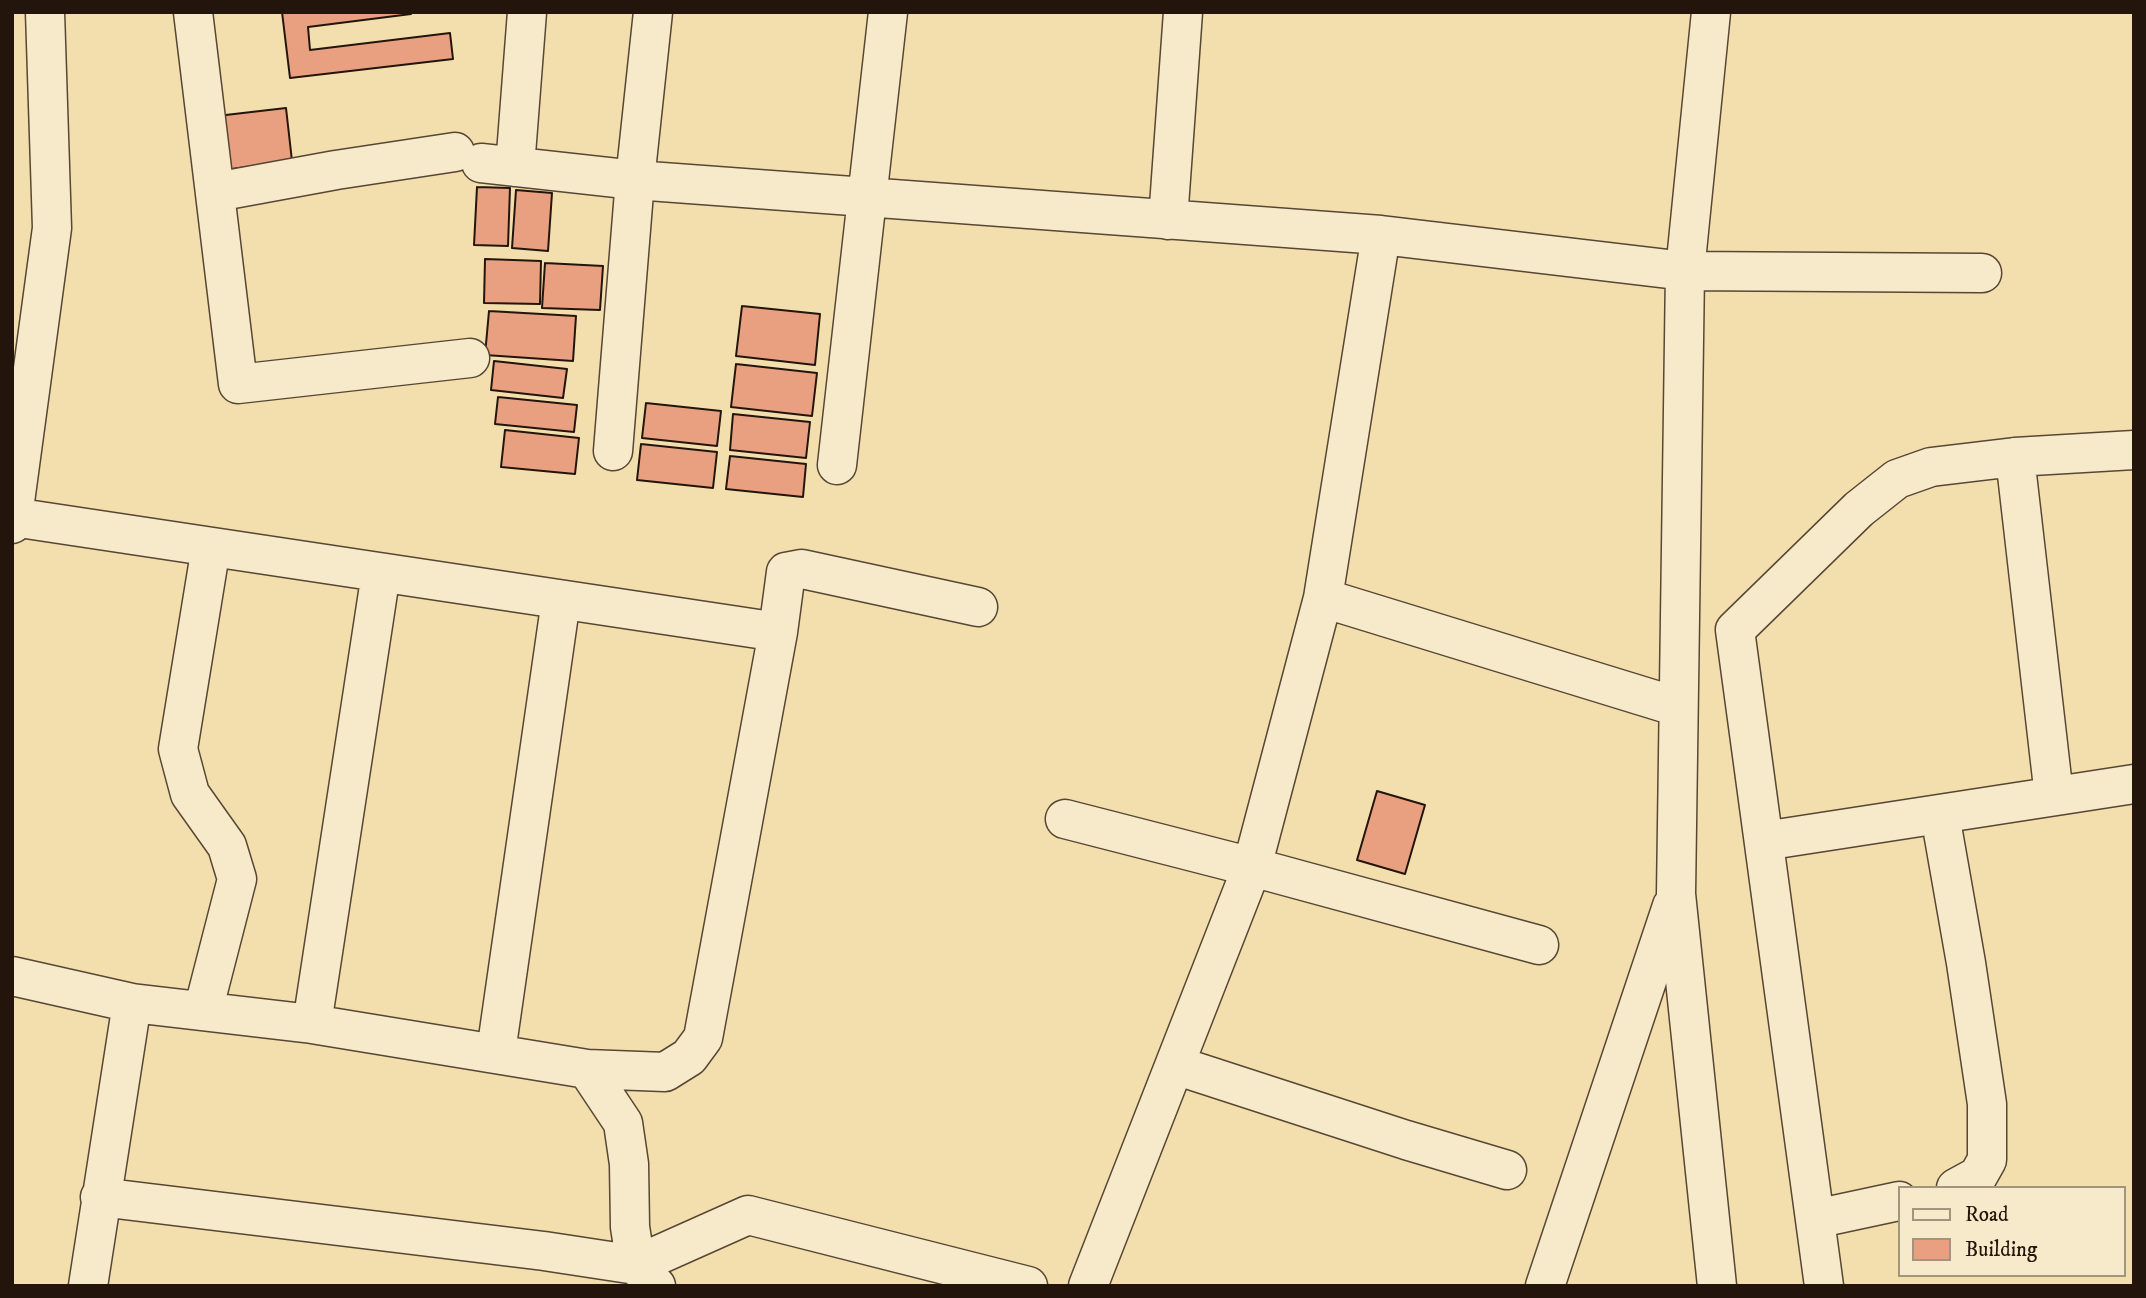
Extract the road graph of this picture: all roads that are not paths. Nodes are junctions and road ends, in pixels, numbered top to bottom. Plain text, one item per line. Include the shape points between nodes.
1 (45, 12) edge
2 (194, 12) edge
3 (527, 12) edge
4 (653, 12) edge
5 (888, 12) edge
6 (1183, 12) edge
7 (1711, 12) edge
8 (484, 161) junction
9 (635, 180) junction
10 (216, 192) junction
11 (867, 198) junction
12 (1168, 220) junction
13 (1381, 235) junction
14 (1685, 271) junction
15 (1982, 273) dead end
16 (470, 358) dead end
17 (2134, 450) edge
18 (613, 451) dead end
19 (2015, 457) junction
20 (837, 465) dead end
21 (13, 520) edge
22 (211, 547) junction
23 (382, 573) junction
24 (1323, 598) junction
25 (561, 600) junction
26 (978, 607) dead end
27 (778, 632) junction
28 (1678, 707) junction
29 (2134, 784) edge
30 (2054, 796) junction
31 (1940, 815) junction
32 (1065, 819) dead end
33 (1764, 841) junction
34 (1252, 867) junction
35 (1676, 894) junction
36 (1539, 945) dead end
37 (12, 976) edge
38 (132, 1003) junction
39 (203, 1011) junction
40 (312, 1024) junction
41 (496, 1052) junction
42 (1175, 1065) junction
43 (587, 1069) junction
44 (1507, 1170) dead end
45 (1960, 1186) edge
46 (100, 1197) junction
47 (1898, 1201) edge
48 (1815, 1219) junction
49 (646, 1275) edge
50 (88, 1286) edge
51 (1028, 1286) edge
52 (1088, 1286) edge
53 (1545, 1286) edge
54 (1717, 1286) edge
55 (1824, 1286) edge

1 - 21 street via 52,228
2 - 10 street
3 - 8 street
4 - 9 street
5 - 11 street
6 - 12 street
7 - 14 street
8 - 9 street
8 - 10 street via 336,170
9 - 11 street
9 - 18 street
10 - 16 street via 238,384
11 - 12 street
11 - 20 street
12 - 13 street
13 - 14 street
13 - 24 street
14 - 15 street
14 - 28 street
17 - 19 street
19 - 30 street
19 - 33 street via 1931,467 1897,479 1858,509 1735,629
21 - 22 street
22 - 23 street
22 - 39 street via 178,749 190,794 227,846 237,879
23 - 25 street
23 - 40 street
24 - 28 street
24 - 34 street
25 - 27 street
25 - 41 street
26 - 27 street via 794,569 786,572
27 - 43 street via 703,1038 689,1057 665,1072
28 - 35 street
29 - 30 street
30 - 31 street
31 - 33 street
31 - 45 street via 1987,1104 1987,1160 1978,1176
32 - 34 street
33 - 48 street
34 - 36 street
34 - 42 street
35 - 53 street
35 - 54 street
37 - 38 street
38 - 39 street
38 - 46 street
39 - 40 street
40 - 41 street
41 - 43 street
42 - 44 street
42 - 52 street
43 - 49 street via 623,1123 630,1227
46 - 49 street via 544,1251
46 - 50 street
47 - 48 street
48 - 55 street
49 - 51 street via 747,1215

